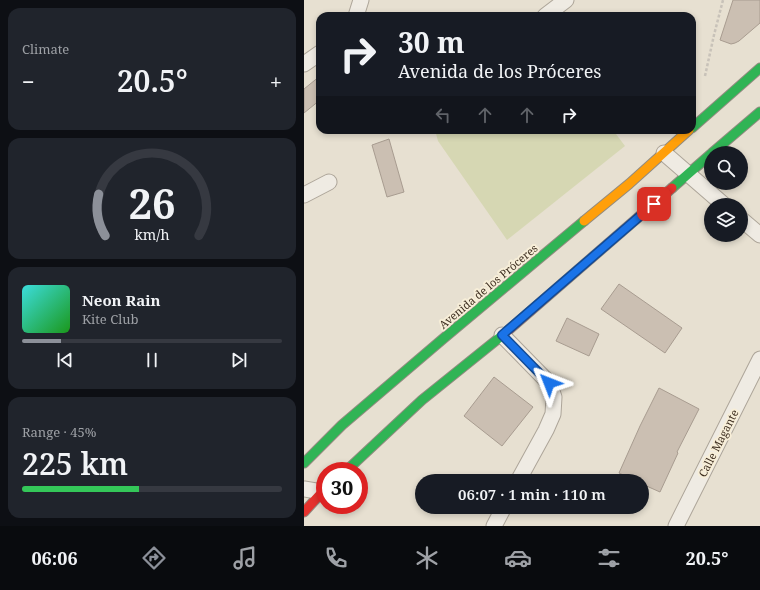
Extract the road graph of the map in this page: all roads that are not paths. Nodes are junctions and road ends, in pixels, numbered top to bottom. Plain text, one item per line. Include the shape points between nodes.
1 (361, 0) edge
2 (566, 0) edge
3 (357, 12) edge
4 (550, 12) edge
5 (316, 56) edge
6 (304, 64) edge
7 (760, 68) edge
8 (760, 112) edge
9 (696, 124) edge
10 (684, 134) edge
11 (721, 146) edge
12 (664, 152) junction
13 (704, 161) edge
14 (688, 174) junction
15 (328, 182) dead end
16 (304, 195) edge
17 (716, 198) edge
18 (748, 225) edge
19 (760, 235) edge
20 (502, 335) junction
21 (760, 359) edge
22 (304, 462) edge
23 (356, 462) edge
24 (522, 474) edge
25 (304, 489) edge
26 (316, 490) edge
27 (316, 499) edge
28 (304, 512) edge
29 (500, 514) edge
30 (494, 526) edge
31 (676, 526) edge

1 - 3 street
2 - 4 street
5 - 6 street
7 - 9 main road
8 - 11 main road
10 - 12 main road, Avenida de los Próceres
12 - 14 street
12 - 22 main road, Avenida de los Próceres via 342,425
13 - 14 main road
14 - 17 street
14 - 20 main road
15 - 16 street
18 - 19 street
20 - 23 main road via 422,400
20 - 24 street via 549,383 554,397 553,414
21 - 31 street, Calle Magante
25 - 26 street
27 - 28 main road
29 - 30 street

